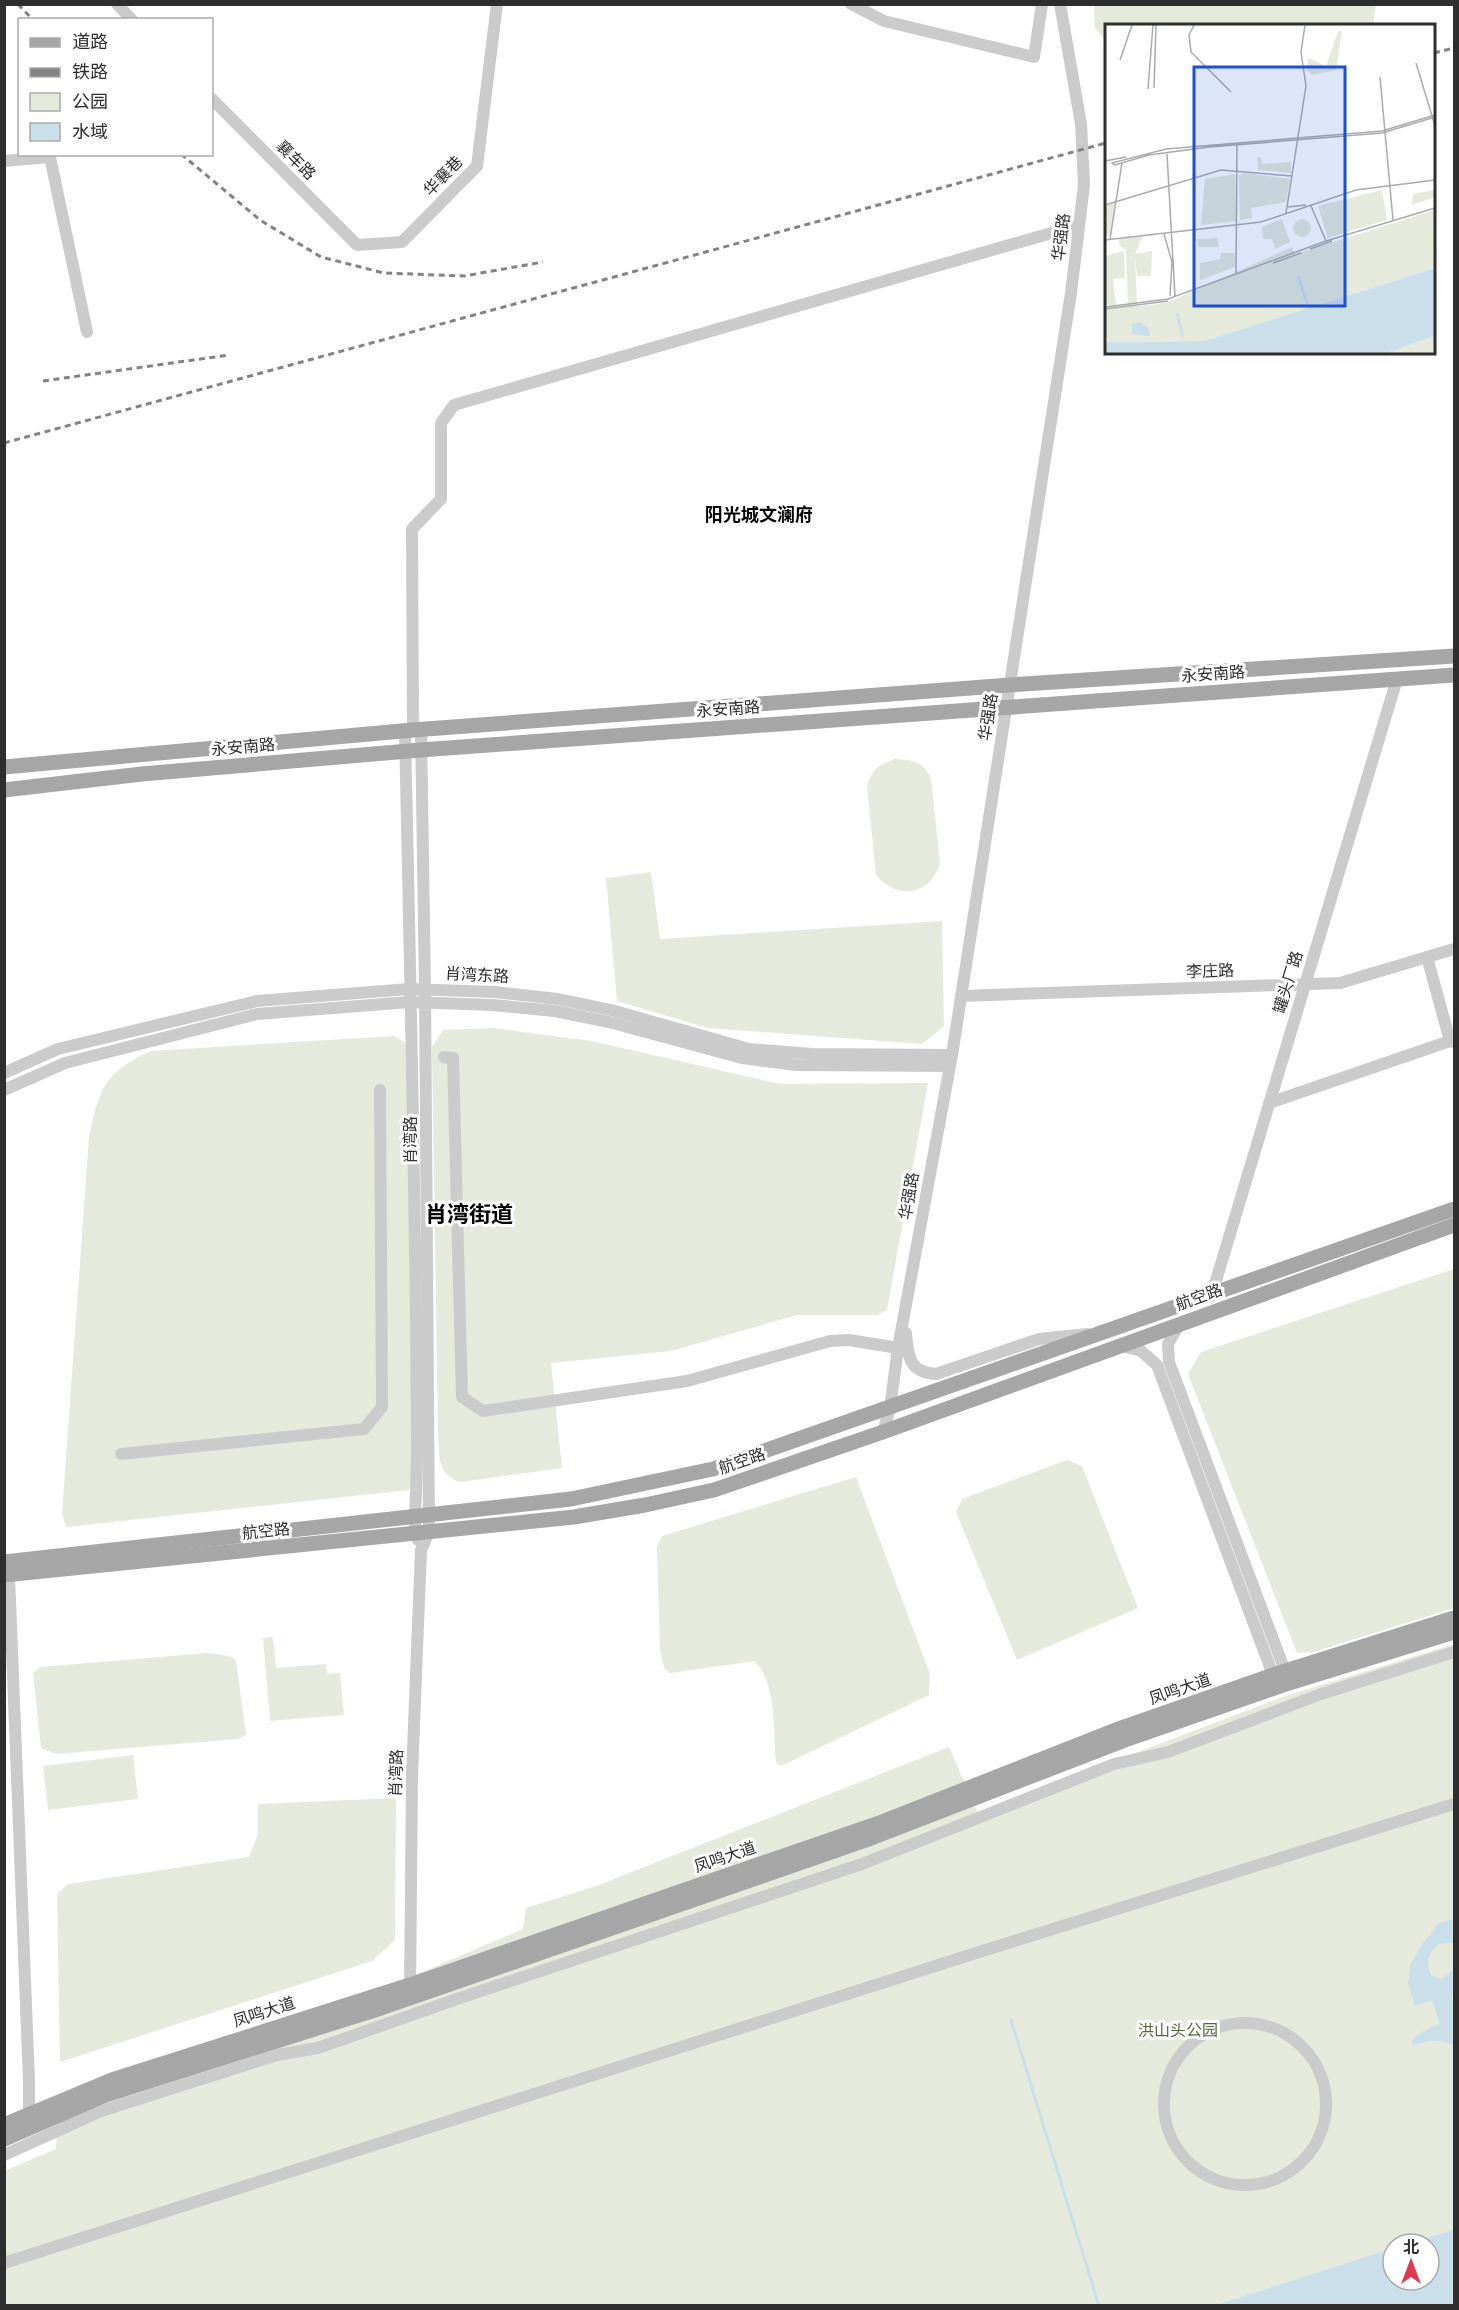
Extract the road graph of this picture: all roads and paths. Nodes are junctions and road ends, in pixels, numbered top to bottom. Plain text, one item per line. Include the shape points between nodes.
1 (117, 4) edge
2 (497, 4) edge
3 (851, 4) edge
4 (1042, 4) edge
5 (1060, 4) edge
6 (130, 18) edge
7 (213, 100) edge
8 (4, 161) edge
9 (1079, 225) junction
10 (357, 245) joint
11 (87, 332) dead end
12 (1455, 656) edge
13 (1455, 675) edge
14 (1397, 679) junction
15 (1010, 685) junction
16 (1007, 706) junction
17 (413, 730) junction
18 (413, 750) junction
19 (4, 767) edge
20 (4, 790) edge
21 (1455, 949) edge
22 (1427, 957) junction
23 (1305, 984) junction
24 (410, 995) junction
25 (425, 995) junction
26 (961, 996) junction
27 (1452, 1041) edge
28 (444, 1057) dead end
29 (951, 1060) junction
30 (4, 1073) edge
31 (4, 1090) edge
32 (380, 1090) dead end
33 (1269, 1103) junction
34 (1455, 1209) edge
35 (1455, 1224) edge
36 (1212, 1294) junction
37 (904, 1317) junction
38 (1179, 1324) junction
39 (1106, 1332) junction
40 (1120, 1346) junction
41 (898, 1348) junction
42 (890, 1408) junction
43 (883, 1432) junction
44 (121, 1454) dead end
45 (422, 1516) junction
46 (422, 1533) junction
47 (6, 1571) edge
48 (1455, 1618) edge
49 (1455, 1632) edge
50 (1455, 1652) edge
51 (1281, 1679) junction
52 (1455, 1804) edge
53 (410, 1991) junction
54 (29, 2114) junction
55 (4, 2125) edge
56 (4, 2139) edge
57 (4, 2155) edge
58 (1226, 2183) joint
59 (4, 2263) edge

1 - 6 street
2 - 10 street, 华襄巷 via 477,166 402,242
3 - 4 street via 884,21 1034,57
5 - 9 street, 华强路 via 1081,124 1084,185
7 - 10 street, 襄车路
8 - 11 street via 50,157
9 - 15 street, 华强路
9 - 17 street, 肖湾路 via 454,405 441,423 441,499 412,529
12 - 15 main road, 永安南路
13 - 14 main road, 永安南路
14 - 16 main road, 永安南路
14 - 23 street, 罐头厂路
15 - 16 street, 华强路
15 - 17 main road, 永安南路
16 - 18 main road, 永安南路
16 - 26 street, 华强路
17 - 18 street, 肖湾路
17 - 19 main road, 永安南路
18 - 20 main road, 永安南路
18 - 24 street, 肖湾路
18 - 25 street, 肖湾路
21 - 22 street, 李庄路
22 - 23 street, 李庄路 via 1341,983
22 - 27 street
23 - 26 street, 李庄路
23 - 33 street, 罐头厂路
24 - 25 street, 肖湾东路
24 - 30 street, 肖湾东路 via 257,1001 58,1049
24 - 31 street, 肖湾东路 via 257,1014 65,1063
24 - 45 street, 肖湾路 via 416,1427
25 - 29 street, 肖湾东路 via 555,1011 742,1058 796,1065
25 - 45 street, 肖湾路
26 - 29 street, 华强路
27 - 33 street
28 - 41 street via 453,1058 462,1397 483,1411 687,1382 830,1341
29 - 37 street, 华强路
32 - 44 street via 382,1407 364,1429
33 - 36 street, 罐头厂路
34 - 36 main road, 航空路
35 - 38 main road, 航空路
36 - 39 main road, 航空路
37 - 39 street via 908,1355 916,1369 936,1374 1039,1339
37 - 41 street, 华强路
38 - 40 main road, 航空路
38 - 51 street via 1168,1344 1169,1362
39 - 42 main road, 航空路
40 - 43 main road, 航空路
40 - 51 street via 1140,1350 1156,1365
41 - 42 street, 华强路
42 - 43 street, 华强路
42 - 45 main road, 航空路 via 713,1469 571,1499
43 - 46 main road, 航空路 via 714,1490 574,1517
45 - 46 street, 肖湾路
45 - 47 main road, 航空路
46 - 47 main road, 航空路
46 - 53 street, 肖湾路 via 412,1775
47 - 54 street
48 - 51 main road, 凤鸣大道
49 - 51 main road, 凤鸣大道
50 - 57 street via 1321,1694 1168,1752 1114,1764 862,1864 318,2048 277,2055 101,2111
51 - 53 main road, 凤鸣大道 via 1125,1740
52 - 59 street
53 - 54 main road, 凤鸣大道 via 112,2080
53 - 56 main road, 凤鸣大道 via 105,2095
54 - 55 main road, 凤鸣大道
58 - 58 street via 1200,2172 1179,2153 1167,2128 1163,2100 1169,2072 1185,2049 1203,2034 1224,2025 1250,2022 1274,2028 1296,2040 1314,2059 1324,2082 1327,2110 1320,2137 1304,2161 1281,2177 1254,2185

